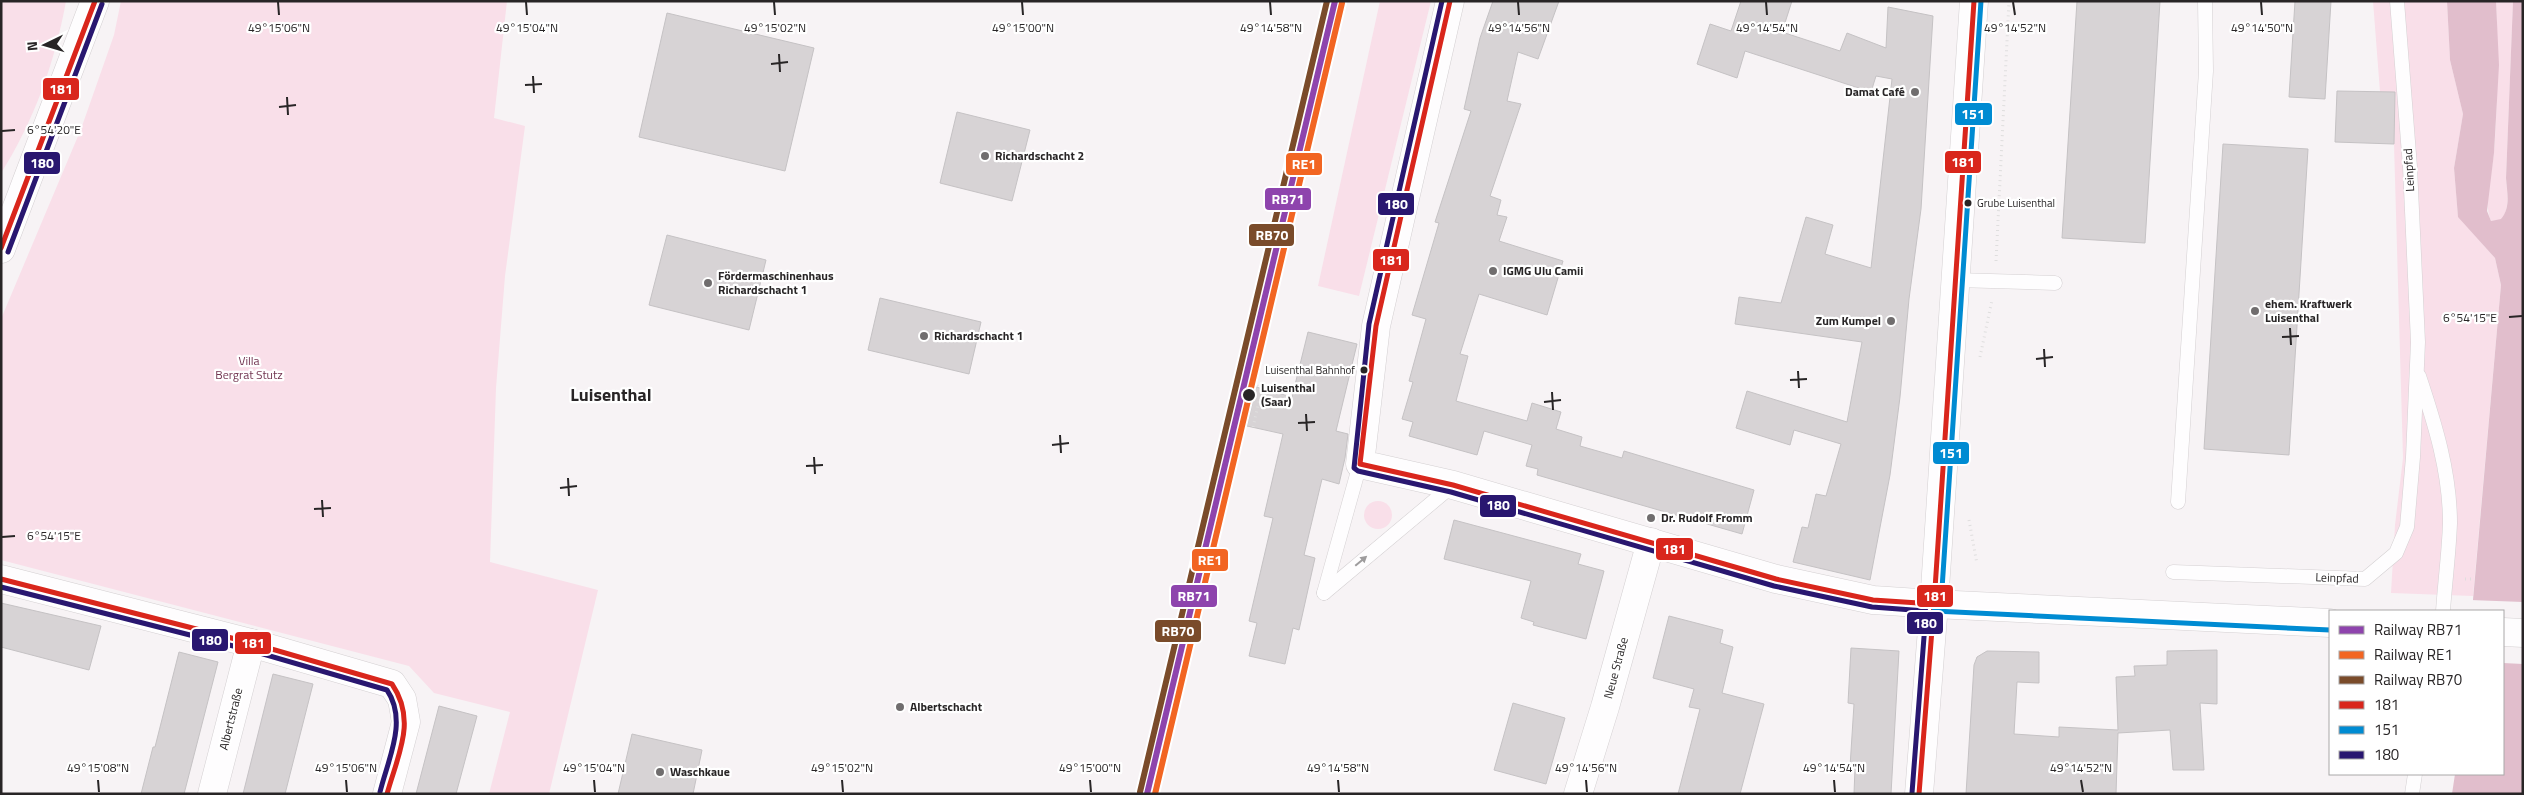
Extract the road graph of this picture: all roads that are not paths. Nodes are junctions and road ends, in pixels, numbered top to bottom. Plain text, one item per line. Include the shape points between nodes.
1 (95, 1) edge
2 (1450, 1) edge
3 (1974, 1) edge
4 (2205, 1) edge
5 (2397, 1) edge
6 (1, 249) edge
7 (1956, 280) junction
8 (2055, 283) dead end
9 (2417, 370) junction
10 (1360, 464) junction
11 (1453, 485) junction
12 (2178, 502) dead end
13 (1651, 542) junction
14 (2173, 572) dead end
15 (1, 579) edge
16 (1934, 604) junction
17 (2443, 610) edge
18 (2329, 624) edge
19 (2504, 632) edge
20 (2523, 633) edge
21 (251, 643) junction
22 (2415, 775) edge
23 (212, 794) edge
24 (387, 794) edge
25 (1578, 794) edge
26 (1919, 794) edge
27 (2412, 794) edge

1 - 6 street
2 - 10 street via 1376,326
3 - 7 street
4 - 12 lane via 2206,71
5 - 9 lane, Leinpfad via 2410,167
7 - 8 lane
7 - 16 street
9 - 14 lane, Leinpfad via 2407,527 2396,553 2366,579
9 - 17 lane, Leinpfad via 2435,422 2446,470 2450,522
10 - 11 street
10 -> 11 lane via 1324,593
11 - 13 street
13 - 16 street via 1776,579 1858,597
13 - 25 street, Neue Straße
15 - 21 street
16 - 18 street
16 - 26 street
19 - 20 street
21 - 23 street, Albertstraße
21 - 24 street via 392,684 402,699 406,722
22 - 27 lane

